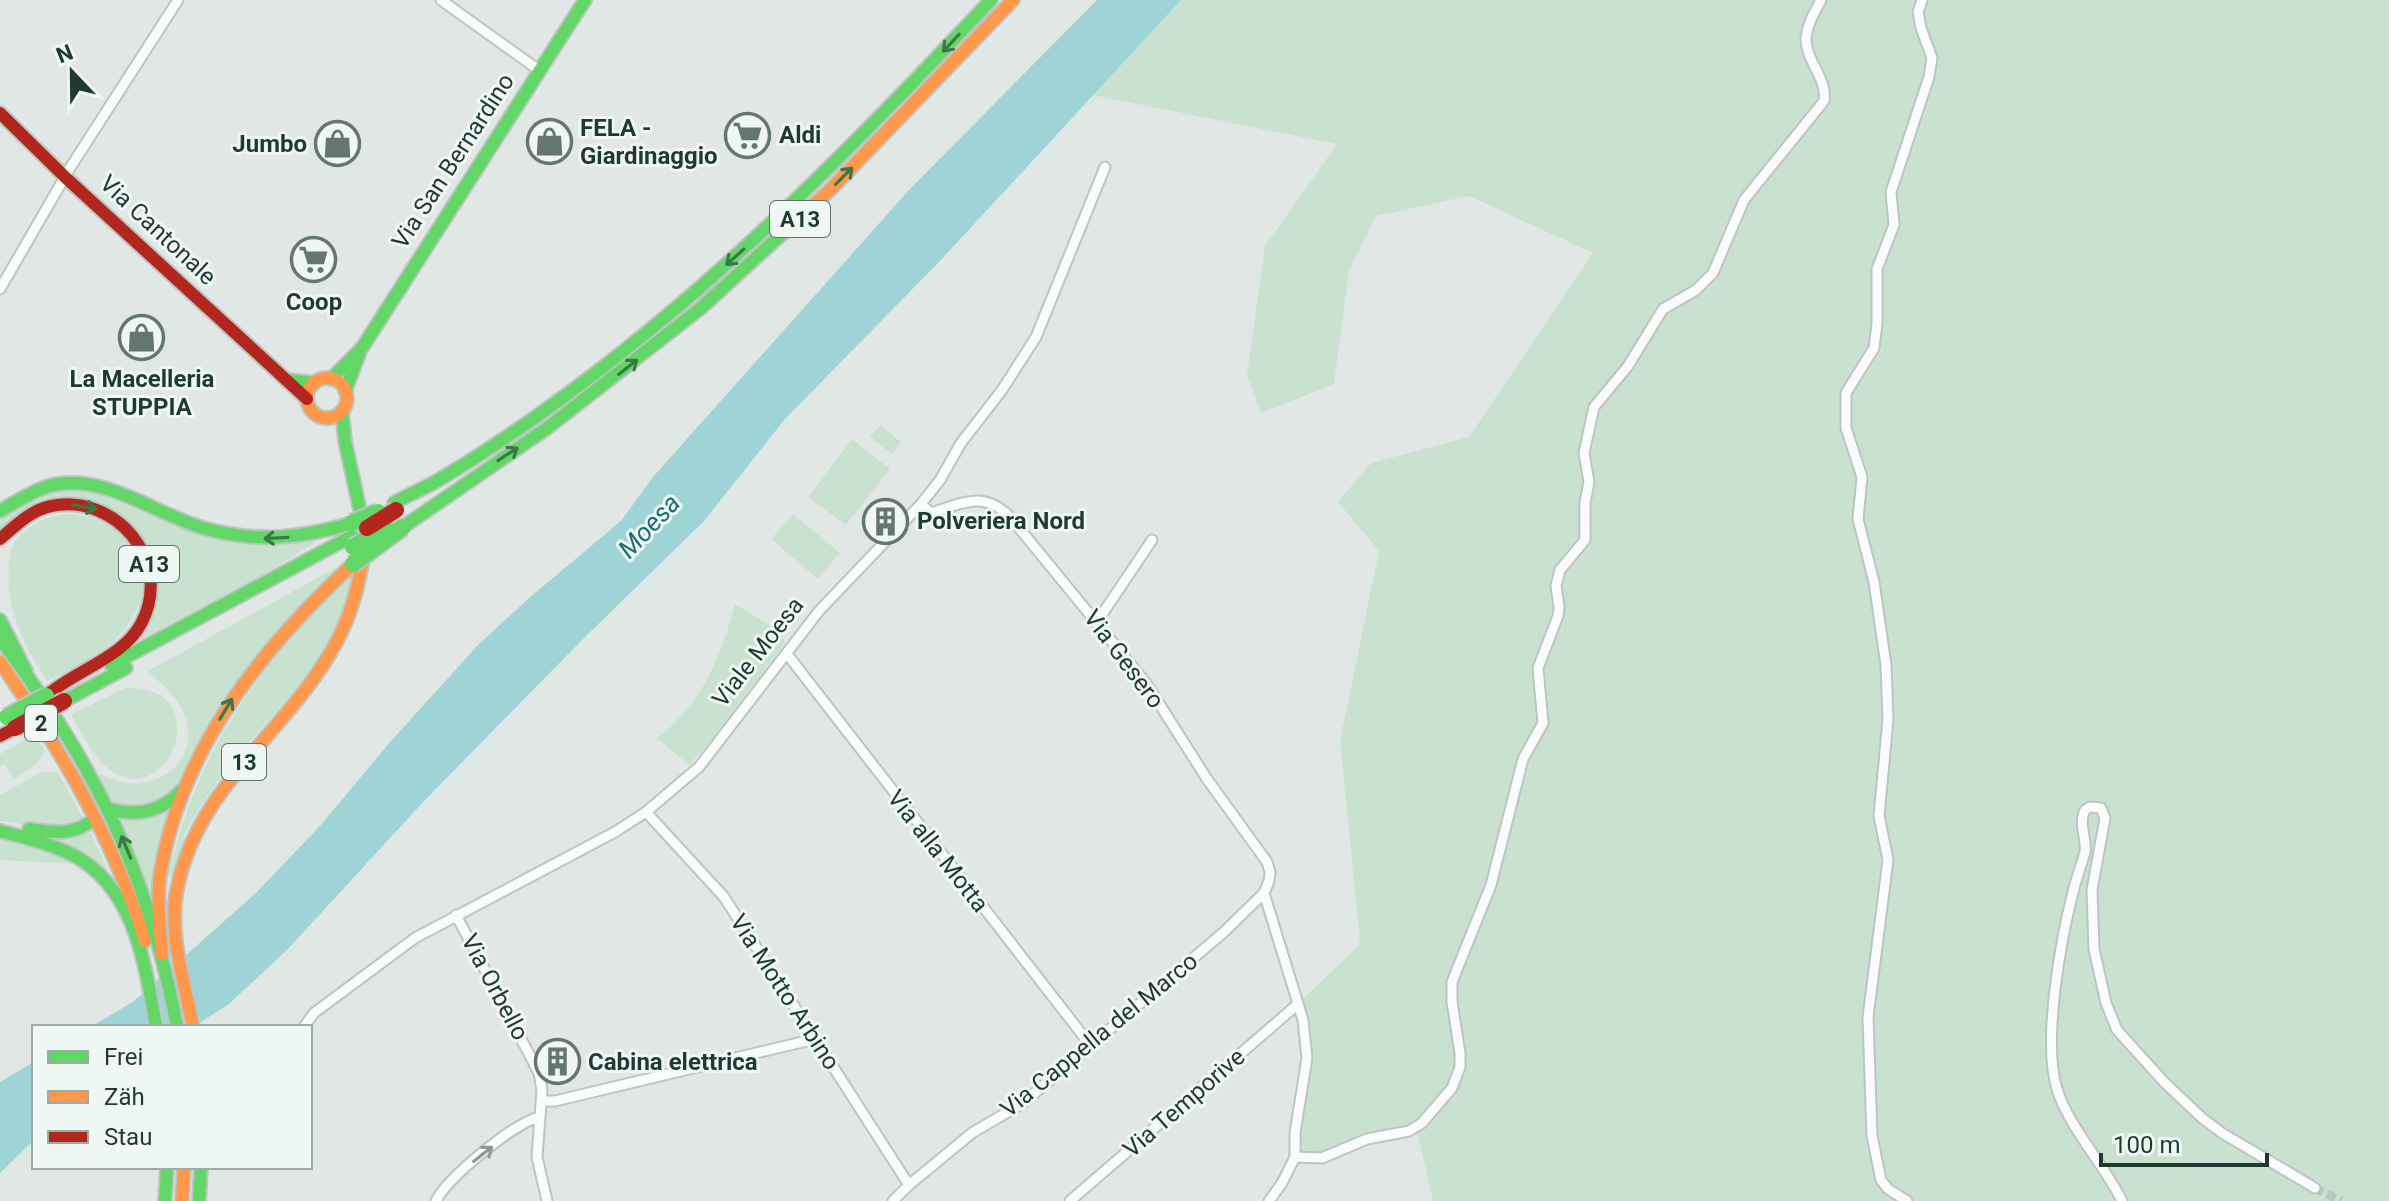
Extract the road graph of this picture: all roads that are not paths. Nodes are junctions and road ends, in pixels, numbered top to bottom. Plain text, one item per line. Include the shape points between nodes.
1 (178, 0) edge
2 (441, 0) edge
3 (585, 0) edge
4 (991, 0) edge
5 (1013, 0) edge
6 (1821, 0) edge
7 (1922, 0) edge
8 (540, 71) junction
9 (0, 113) edge
10 (1105, 167) dead end
11 (65, 177) junction
12 (0, 289) edge
13 (362, 348) junction
14 (284, 379) junction
15 (322, 381) junction
16 (345, 391) junction
17 (307, 399) junction
18 (342, 411) junction
19 (326, 418) junction
20 (347, 454) junction
21 (921, 504) junction
22 (0, 511) edge
23 (398, 515) junction
24 (14, 528) junction
25 (0, 539) edge
26 (1152, 540) dead end
27 (352, 542) junction
28 (0, 550) edge
29 (0, 620) edge
30 (1097, 622) junction
31 (0, 639) edge
32 (787, 654) junction
33 (0, 662) edge
34 (26, 671) junction
35 (56, 694) junction
36 (6, 726) edge
37 (191, 779) junction
38 (101, 806) junction
39 (646, 812) junction
40 (0, 825) edge
41 (0, 831) edge
42 (134, 886) junction
43 (1264, 893) junction
44 (456, 915) junction
45 (170, 952) junction
46 (1298, 1004) junction
47 (156, 1025) edge
48 (164, 1025) edge
49 (177, 1025) edge
50 (192, 1025) edge
51 (305, 1025) edge
52 (815, 1039) junction
53 (1091, 1046) junction
54 (542, 1101) junction
55 (539, 1117) junction
56 (1295, 1157) junction
57 (167, 1169) edge
58 (173, 1169) edge
59 (184, 1169) edge
60 (201, 1169) edge
61 (909, 1185) junction
62 (2315, 1188) tunnel mouth
63 (168, 1201) edge
64 (182, 1201) edge
65 (199, 1201) edge
66 (436, 1201) edge
67 (547, 1201) edge
68 (893, 1201) edge
69 (1070, 1201) edge
70 (1269, 1201) edge
71 (1907, 1201) edge
72 (2122, 1201) edge

1 - 11 street
2 - 8 street
3 - 8 main road, Via San Bernardino
4 -> 23 main road, A13 via 827,172 719,271 579,384 434,483
23 -> 5 main road, A13 via 456,488 546,429 746,269 873,148
6 - 56 street via 1806,41 1824,101 1739,208 1713,273 1663,309 1590,418 1584,453 1587,531 1557,577 1558,616 1538,668 1543,723 1523,759 1488,894 1452,982 1460,1053 1452,1088 1409,1131 1367,1139 1322,1158
7 - 71 street via 1918,12 1932,58 1929,77 1891,192 1894,225 1877,269 1876,339 1844,401 1848,436 1862,477 1858,519 1886,665 1888,719 1879,816 1888,860 1869,1007 1872,1136 1881,1180
8 - 13 main road, Via San Bernardino
9 - 11 main road, Via Cantonale
10 - 21 street, Viale Moesa via 1036,337
11 - 12 street
11 - 14 main road, Via Cantonale
13 - 15 main road, Via San Bernardino
13 - 16 main road, Via San Bernardino
14 - 15 main road
14 - 17 main road, Via Cantonale
15 - 16 main road via 337,381
15 - 17 main road via 308,390
16 - 18 main road
17 - 19 main road via 315,414
18 - 19 main road
18 - 20 main road, 13
19 - 20 main road, 13
20 - 45 main road, 13 via 364,536 356,604 326,662 224,786 198,827 177,887
21 - 30 street, Via Gesero via 931,513 973,501 999,506
21 - 32 street, Viale Moesa via 819,611
27 -> 22 main road, A13 via 231,537 80,483 41,488
23 - 27 main road, A13, bridge
23 - 27 main road, A13, bridge
24 - 25 main road, A13
24 - 28 main road, A13
24 -> 35 main road, A13 via 52,506 96,508 132,531 149,566 149,602 131,638
26 - 30 street
27 - 35 main road, A13
37 -> 27 main road, A13 via 224,712
29 - 34 main road
30 - 43 street, Via Gesero via 1146,683 1267,862
31 - 34 main road, 2
32 - 39 street, Viale Moesa via 706,760
32 - 53 street, Via alla Motta
33 - 38 main road, 2 via 79,786
34 - 38 main road, 2 via 63,726
35 - 36 main road, A13, bridge
37 - 38 main road, A13 via 156,810 131,814
37 - 45 main road, A13 via 160,876
38 - 40 main road, A13 via 83,829 63,834
38 - 42 main road, 2
39 - 44 street, Viale Moesa
39 - 52 street, Via Motto Arbino via 724,897
41 - 47 main road via 75,855 112,885 129,918
42 - 45 main road, 2
42 - 48 main road, 2
43 - 46 street, Via Gesero
43 - 53 street, Via Cappella del Marco
44 - 51 street, Viale Moesa via 415,938 314,1013
44 - 54 street, Via Orbello via 534,1061
45 - 49 main road, 2
45 - 50 main road, 13
46 - 56 street, Via Gesero via 1307,1058
46 - 69 street, Via Temporive
52 - 54 street
52 - 61 street, Via Motto Arbino
53 - 61 street, Via Cappella del Marco via 1023,1103 972,1133
54 - 55 street, Via Orbello
66 -> 55 street via 449,1181 482,1154
55 - 67 street, Via Orbello via 537,1157
56 - 70 street
57 - 63 main road
58 - 63 main road
59 - 64 main road
60 - 65 main road
61 - 68 street, Via Cappella del Marco
62 - 72 street via 2202,1118 2110,1018 2094,949 2092,890 2105,818 2095,806 2082,816 2085,853 2066,927 2053,1013 2053,1071 2067,1112

